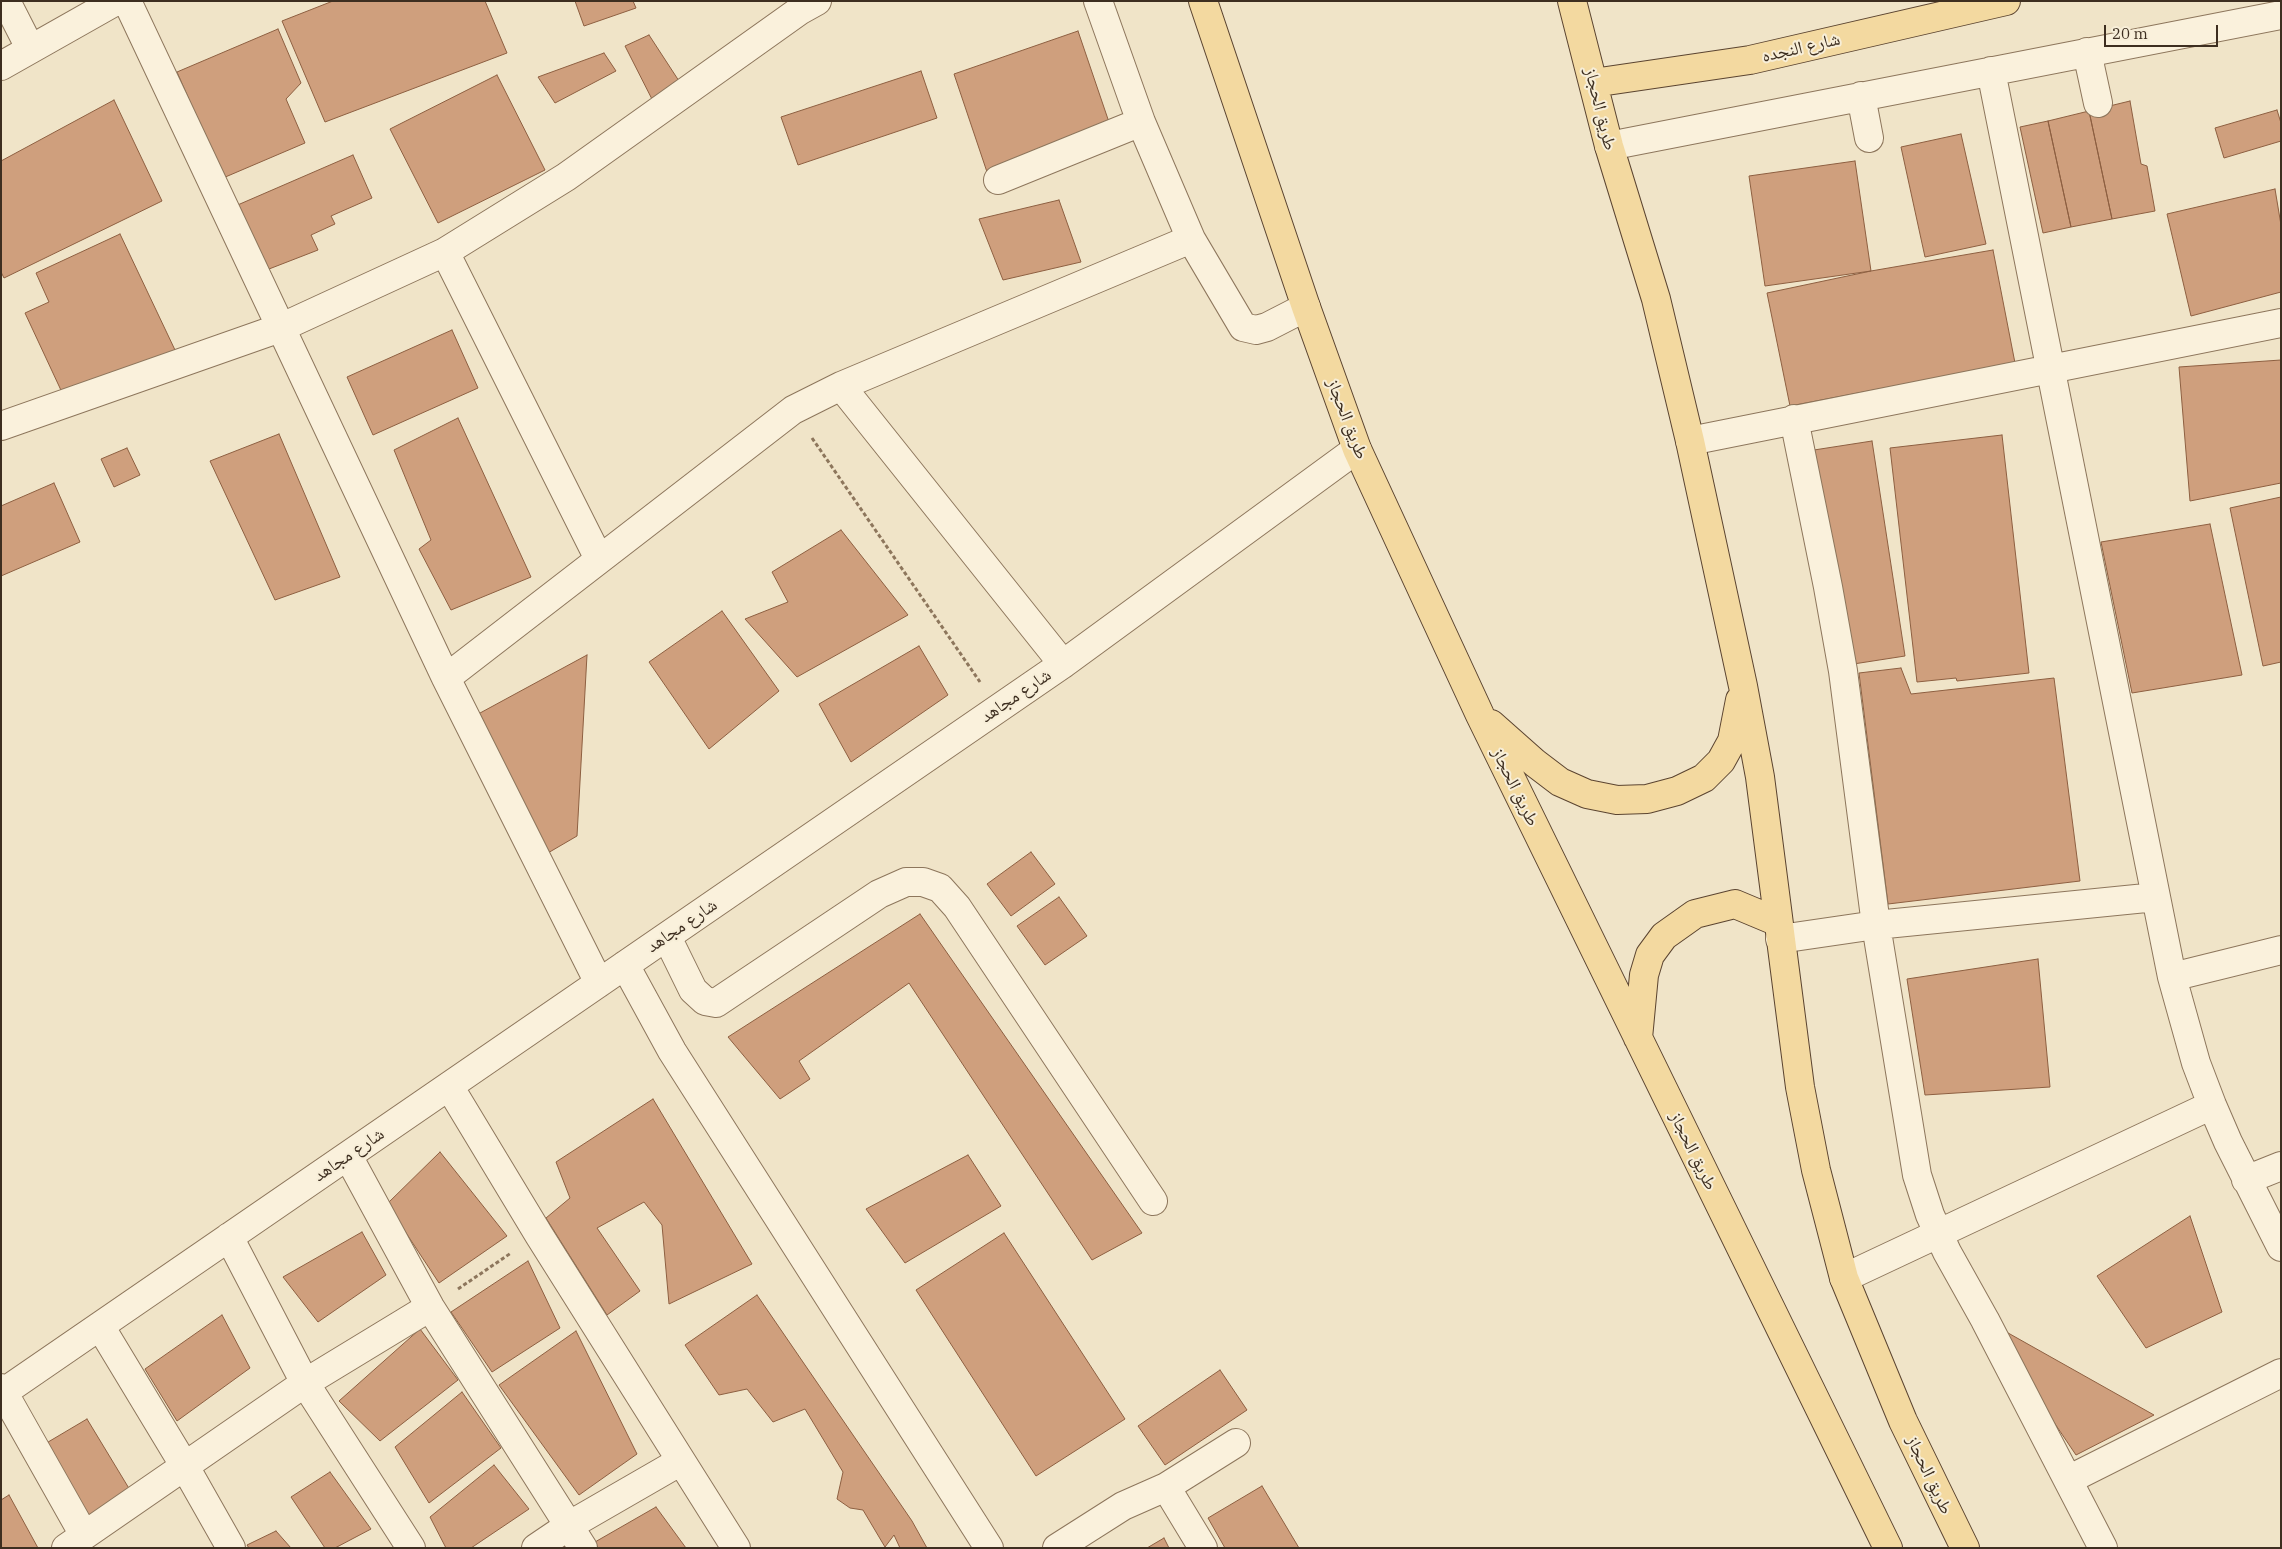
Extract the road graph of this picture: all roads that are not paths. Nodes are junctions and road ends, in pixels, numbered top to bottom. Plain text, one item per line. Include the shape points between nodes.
1 (6, 1) edge
2 (116, 1) edge
3 (126, 1) edge
4 (1098, 1) edge
5 (1203, 1) edge
6 (1572, 1) edge
7 (2006, 1) edge
8 (803, 4) edge
9 (2281, 15) edge
10 (30, 48) junction
11 (2087, 52) junction
12 (1, 66) edge
13 (1991, 71) junction
14 (1593, 83) junction
15 (1861, 96) junction
16 (2098, 103) dead end
17 (1141, 122) junction
18 (1869, 138) dead end
19 (1609, 146) junction
20 (998, 180) dead end
21 (1192, 239) junction
22 (445, 252) junction
23 (1306, 307) junction
24 (2281, 323) edge
25 (280, 328) junction
26 (2050, 368) junction
27 (841, 386) junction
28 (1794, 419) junction
29 (1, 426) edge
30 (1690, 441) junction
31 (1357, 448) junction
32 (599, 558) junction
33 (1063, 664) junction
34 (446, 678) junction
35 (1743, 686) junction
36 (1480, 715) junction
37 (2156, 897) junction
38 (1876, 925) junction
39 (1779, 930) junction
40 (667, 937) junction
41 (2281, 950) edge
42 (624, 965) junction
43 (2172, 977) junction
44 (599, 983) junction
45 (1638, 1038) junction
46 (449, 1086) junction
47 (2212, 1105) junction
48 (348, 1156) junction
49 (2281, 1166) edge
50 (2246, 1180) junction
51 (1153, 1201) dead end
52 (1938, 1235) junction
53 (229, 1237) junction
54 (2281, 1247) edge
55 (1844, 1278) junction
56 (430, 1307) junction
57 (100, 1326) junction
58 (2281, 1373) edge
59 (305, 1384) junction
60 (2, 1391) edge
61 (1236, 1443) dead end
62 (681, 1461) junction
63 (184, 1465) junction
64 (2068, 1480) junction
65 (1166, 1486) junction
66 (576, 1537) edge
67 (75, 1542) edge
68 (231, 1548) edge
69 (411, 1548) edge
70 (536, 1548) edge
71 (736, 1548) edge
72 (988, 1548) edge
73 (1057, 1548) edge
74 (1203, 1548) edge
75 (1888, 1548) edge
76 (1965, 1548) edge
77 (2103, 1548) edge

1 - 10 street
2 - 10 street
3 - 25 street
4 - 17 street
5 - 23 main road, طريق الحجاز
6 - 14 main road, طريق الحجاز
7 - 14 main road, شارع النجده via 1740,62
8 - 22 street via 566,177
9 - 11 street
10 - 12 street
11 - 13 street
11 - 16 street
13 - 15 street
13 - 26 street
14 - 19 main road, طريق الحجاز
15 - 18 street
15 - 19 street
17 - 20 street
17 - 21 street
19 - 30 main road, طريق الحجاز via 1656,299
21 - 23 street via 1243,327 1256,330 1267,327
21 - 27 street
22 - 25 street
22 - 32 street
23 - 31 main road, طريق الحجاز
24 - 26 street
25 - 29 street
25 - 34 street
26 - 28 street
26 - 37 street
27 - 32 street via 793,410
27 - 33 street
28 - 30 street
28 - 38 street via 1843,671
30 - 35 main road, طريق الحجاز
31 - 33 street, شارع مجاهد
31 - 36 main road, طريق الحجاز
32 - 34 street
33 - 40 street, شارع مجاهد
34 - 44 street
35 - 36 main road via 1732,741 1721,761 1704,778 1677,791 1648,799 1617,800 1587,794 1560,782
35 - 39 main road, طريق الحجاز via 1760,777
36 - 45 main road, طريق الحجاز
37 - 38 street
37 - 43 street
38 - 39 street
38 - 52 street via 1912,1154
39 - 45 main road via 1735,904 1695,914 1664,936 1650,955 1644,975
39 - 55 main road, طريق الحجاز via 1800,1088 1816,1170
40 - 42 street, شارع مجاهد
40 - 51 street via 693,990 705,1001 716,1003 879,894 906,882 923,882 940,888 957,908
41 - 43 street
42 - 44 street, شارع مجاهد
42 - 72 street via 672,1051
43 - 47 street via 2196,1063
44 - 46 street, شارع مجاهد
45 - 75 main road, طريق الحجاز
46 - 48 street, شارع مجاهد
46 - 62 street
47 - 50 street
47 - 52 street
48 - 53 street, شارع مجاهد
48 - 56 street
49 - 50 street
50 - 54 street
52 - 55 street
52 - 64 street
53 - 57 street, شارع مجاهد
53 - 59 street
55 - 76 main road, طريق الحجاز via 1903,1420
56 - 59 street
56 - 66 street
57 - 60 street, شارع مجاهد
57 - 63 street
58 - 64 street
59 - 63 street
59 - 69 street
60 - 67 street
61 - 65 street
62 - 66 street
62 - 71 street
63 - 67 street
63 - 68 street
64 - 77 street
65 - 73 street via 1123,1506
65 - 74 street
66 - 70 street

